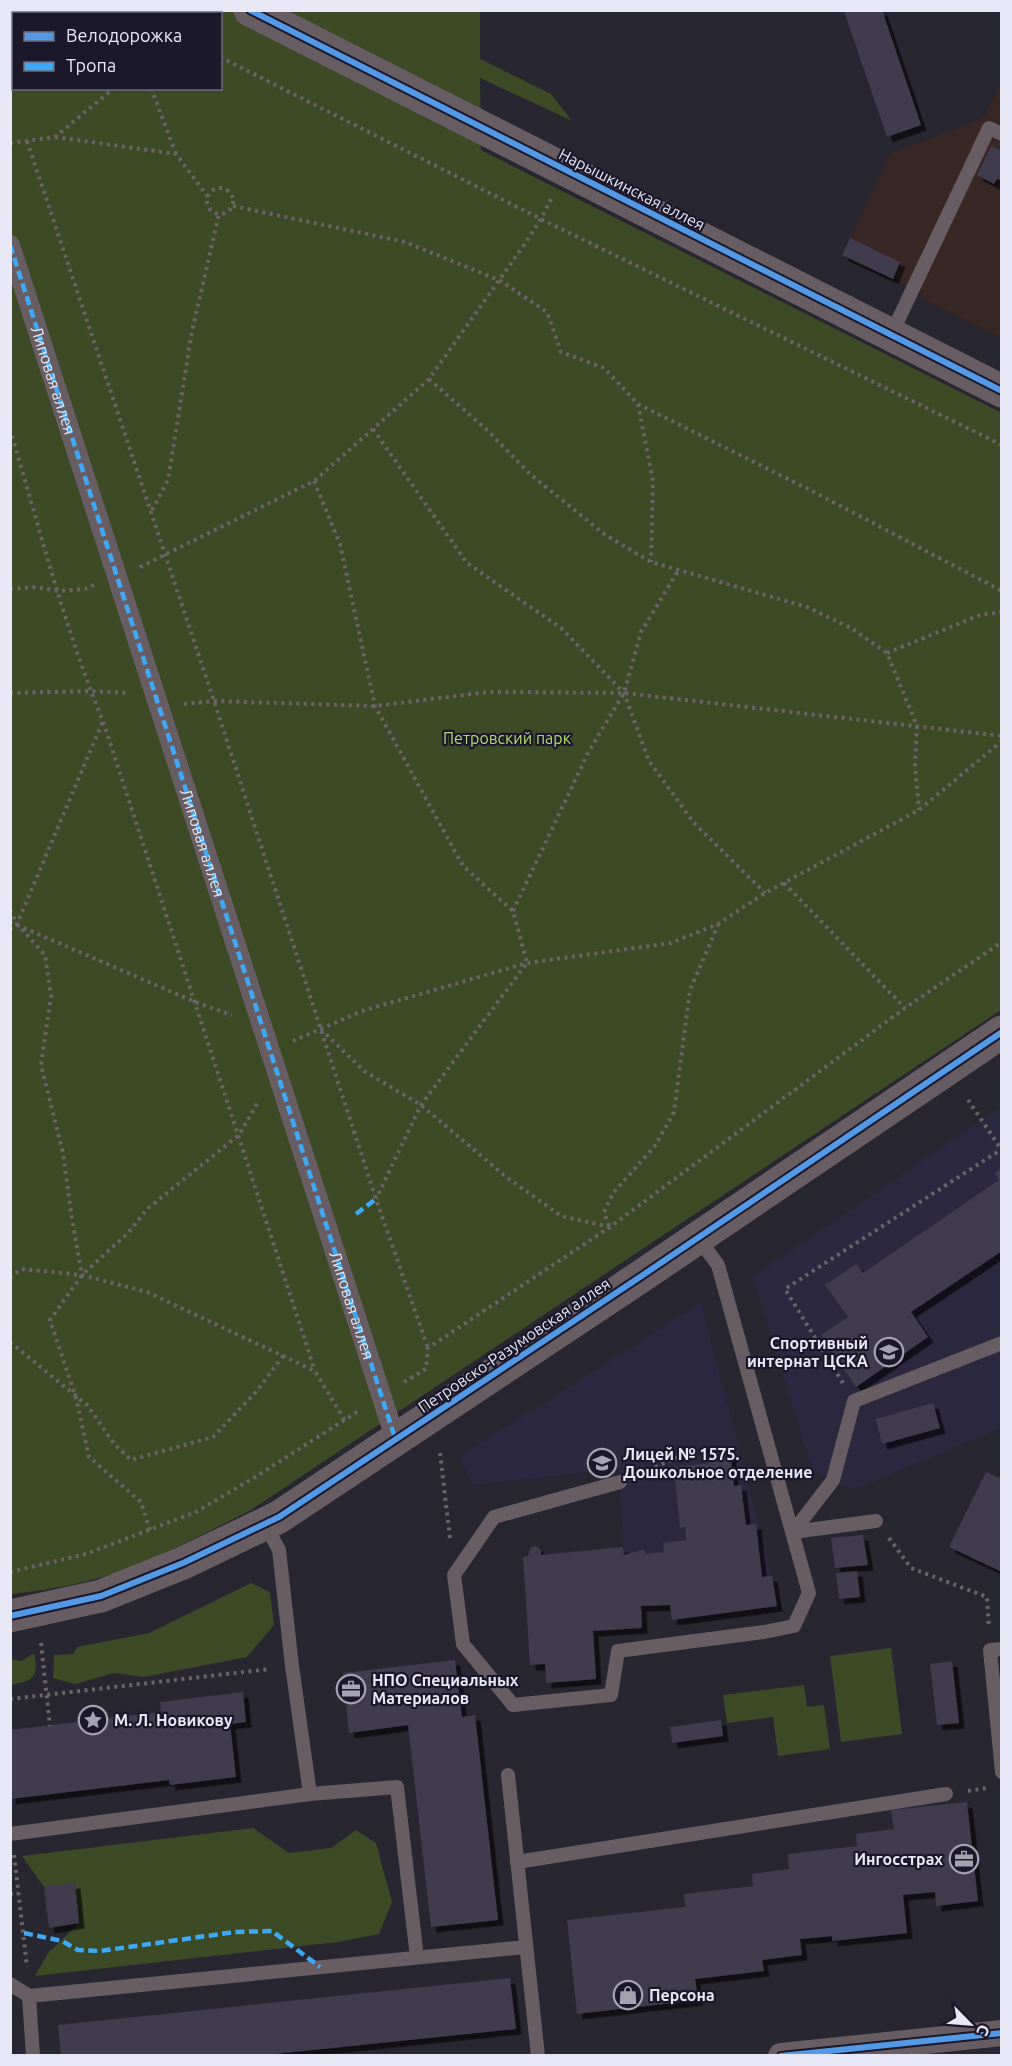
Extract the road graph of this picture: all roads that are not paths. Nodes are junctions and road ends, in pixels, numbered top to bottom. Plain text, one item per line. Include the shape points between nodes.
1 (250, 10) edge
2 (1002, 134) edge
3 (10, 245) edge
4 (891, 335) junction
5 (1002, 391) edge
6 (1002, 1032) edge
7 (698, 1238) junction
8 (1002, 1343) edge
9 (396, 1441) junction
10 (620, 1482) road end
11 (876, 1521) road end
12 (264, 1524) junction
13 (793, 1532) junction
14 (10, 1616) edge
15 (996, 1649) edge
16 (1001, 1754) edge
17 (1002, 1772) edge
18 (508, 1775) dead end
19 (310, 1794) junction
20 (946, 1794) dead end
21 (11, 1834) edge
22 (518, 1862) junction
23 (526, 1947) junction
24 (417, 1957) junction
25 (10, 1984) edge
26 (28, 1996) junction
27 (1002, 2033) edge
28 (33, 2055) edge
29 (538, 2055) edge
30 (781, 2055) edge

1 - 4 street, Нарышкинская аллея
2 - 4 lane via 989,128
3 - 9 street, Липовая аллея
4 - 5 street, Нарышкинская аллея
6 - 7 street, Петровско-Разумовская аллея
7 - 9 street, Петровско-Разумовская аллея
7 - 13 lane via 718,1265
8 - 13 lane via 854,1401 833,1480
9 - 12 street, Петровско-Разумовская аллея
10 - 13 lane via 494,1517 454,1575 463,1644 513,1706 611,1695 618,1652 794,1626 809,1593
11 - 13 lane
12 - 14 street, Петровско-Разумовская аллея via 101,1596
12 - 19 lane via 279,1550
15 - 16 lane
16 - 17 lane
18 - 22 lane
19 - 21 lane
19 - 24 lane via 397,1786
20 - 22 lane
22 - 23 lane
23 - 24 lane
23 - 29 lane
24 - 26 lane
25 - 26 lane
26 - 28 lane
27 - 30 street

